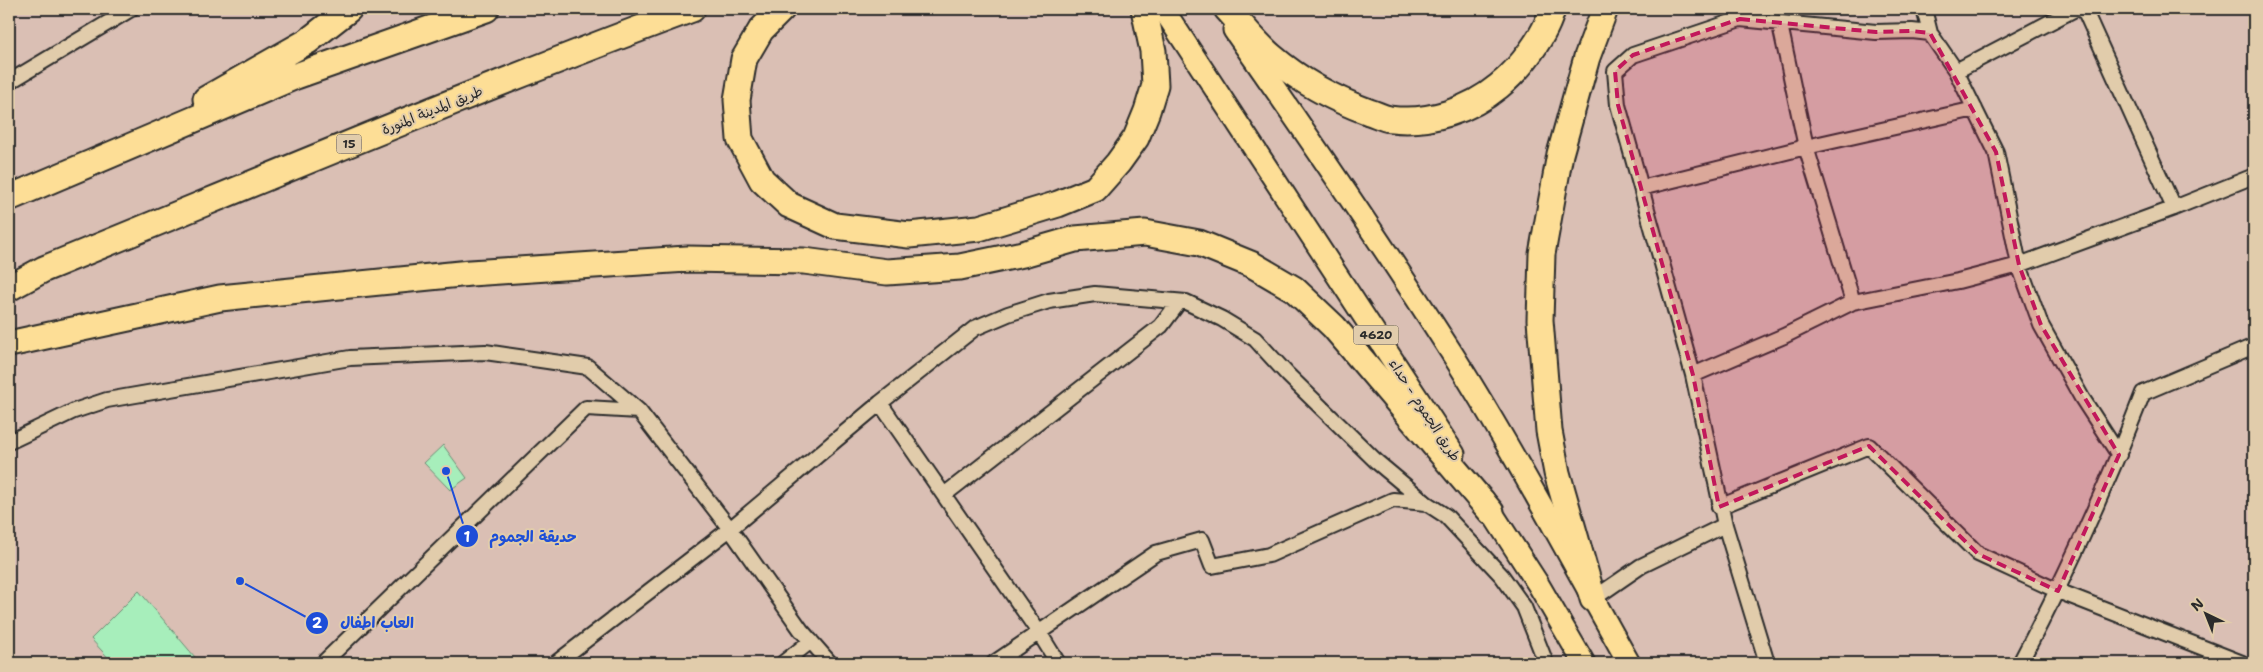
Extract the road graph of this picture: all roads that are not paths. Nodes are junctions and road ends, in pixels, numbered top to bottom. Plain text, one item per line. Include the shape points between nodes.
1 (132, 9) edge
2 (349, 9) edge
3 (486, 9) edge
4 (692, 9) edge
5 (782, 9) edge
6 (1144, 9) edge
7 (1163, 9) edge
8 (1219, 9) edge
9 (1227, 9) edge
10 (1552, 9) edge
11 (1605, 9) edge
12 (1731, 9) edge
13 (1924, 9) edge
14 (2074, 9) edge
15 (2084, 9) edge
16 (1740, 20) junction
17 (1780, 25) junction
18 (1930, 33) junction
19 (1956, 71) junction
20 (9, 82) edge
21 (1975, 109) junction
22 (1806, 146) junction
23 (96, 160) junction
24 (2254, 176) edge
25 (1641, 188) junction
26 (9, 198) edge
27 (2174, 208) junction
28 (2019, 265) junction
29 (9, 288) edge
30 (1179, 302) junction
31 (1853, 302) junction
32 (9, 344) edge
33 (2254, 346) edge
34 (1694, 375) junction
35 (880, 404) junction
36 (639, 411) junction
37 (9, 442) edge
38 (2119, 455) junction
39 (944, 496) junction
40 (1426, 503) junction
41 (1719, 507) junction
42 (1491, 512) junction
43 (1725, 525) junction
44 (730, 529) junction
45 (2058, 591) junction
46 (1546, 599) junction
47 (1593, 599) junction
48 (1040, 634) junction
49 (811, 641) junction
50 (323, 663) edge
51 (556, 663) edge
52 (783, 663) edge
53 (830, 663) edge
54 (994, 663) edge
55 (1058, 663) edge
56 (1546, 663) edge
57 (1566, 663) edge
58 (1584, 663) edge
59 (1629, 663) edge
60 (1767, 663) edge
61 (2020, 663) edge
62 (2242, 663) edge

1 - 20 street
2 - 23 highway via 308,41
3 - 23 highway via 296,76
4 - 29 highway, طريق المدينة المنورة / 15 via 349,144 44,269
5 - 6 highway via 761,30 744,60 737,100 740,139 762,180 789,205 836,226 908,235 979,228 1058,204 1094,189 1118,164 1136,138 1155,85 1153,51
7 - 42 main road, طريق الجموم - حداء / 4620
8 - 47 main road via 1454,356
9 - 10 highway via 1270,55 1310,85 1349,105 1389,119 1422,120 1456,111 1486,96 1510,77 1534,48
11 - 47 highway via 1587,57 1560,154 1542,254 1540,320 1556,473
12 - 16 street
13 - 18 street
14 - 19 street
15 - 27 street
16 - 17 street
16 - 25 street via 1633,54 1615,71 1618,105
17 - 18 street
17 - 22 street
18 - 19 street
19 - 21 street
21 - 22 street
21 - 28 street via 1996,152
22 - 25 street
22 - 31 street
23 - 26 highway
24 - 27 street
25 - 34 street
27 - 28 street
28 - 31 street
28 - 38 street via 2040,326
30 - 35 street via 1095,294 1049,301 1008,314 975,328
30 - 39 street via 1161,326
30 - 40 street via 1186,302 1222,319 1255,339 1377,462
31 - 34 street
32 - 42 highway via 220,298 470,272 687,259 804,260 887,272 960,267 1075,239 1146,233 1199,243 1253,265 1294,289 1334,327
33 - 38 street via 2143,393
34 - 41 street
35 - 39 street
35 - 44 street
36 - 37 street via 588,367 485,352 360,358 107,400 74,411
36 - 44 street
36 - 50 street via 586,408
38 - 45 street
39 - 48 street
40 - 48 street via 1393,500 1270,555 1212,566 1202,540 1156,553
40 - 56 street via 1446,516 1502,576 1524,607
41 - 43 street
41 - 45 street via 1869,446 1978,554
42 - 46 main road, طريق الجموم - حداء / 4620
43 - 47 street via 1641,566
43 - 60 street
44 - 49 street
44 - 51 street
45 - 61 street
45 - 62 street
46 - 57 main road
46 - 58 main road, طريق الجموم - حداء / 4620
47 - 59 main road
48 - 54 street
48 - 55 street
49 - 52 street
49 - 53 street

